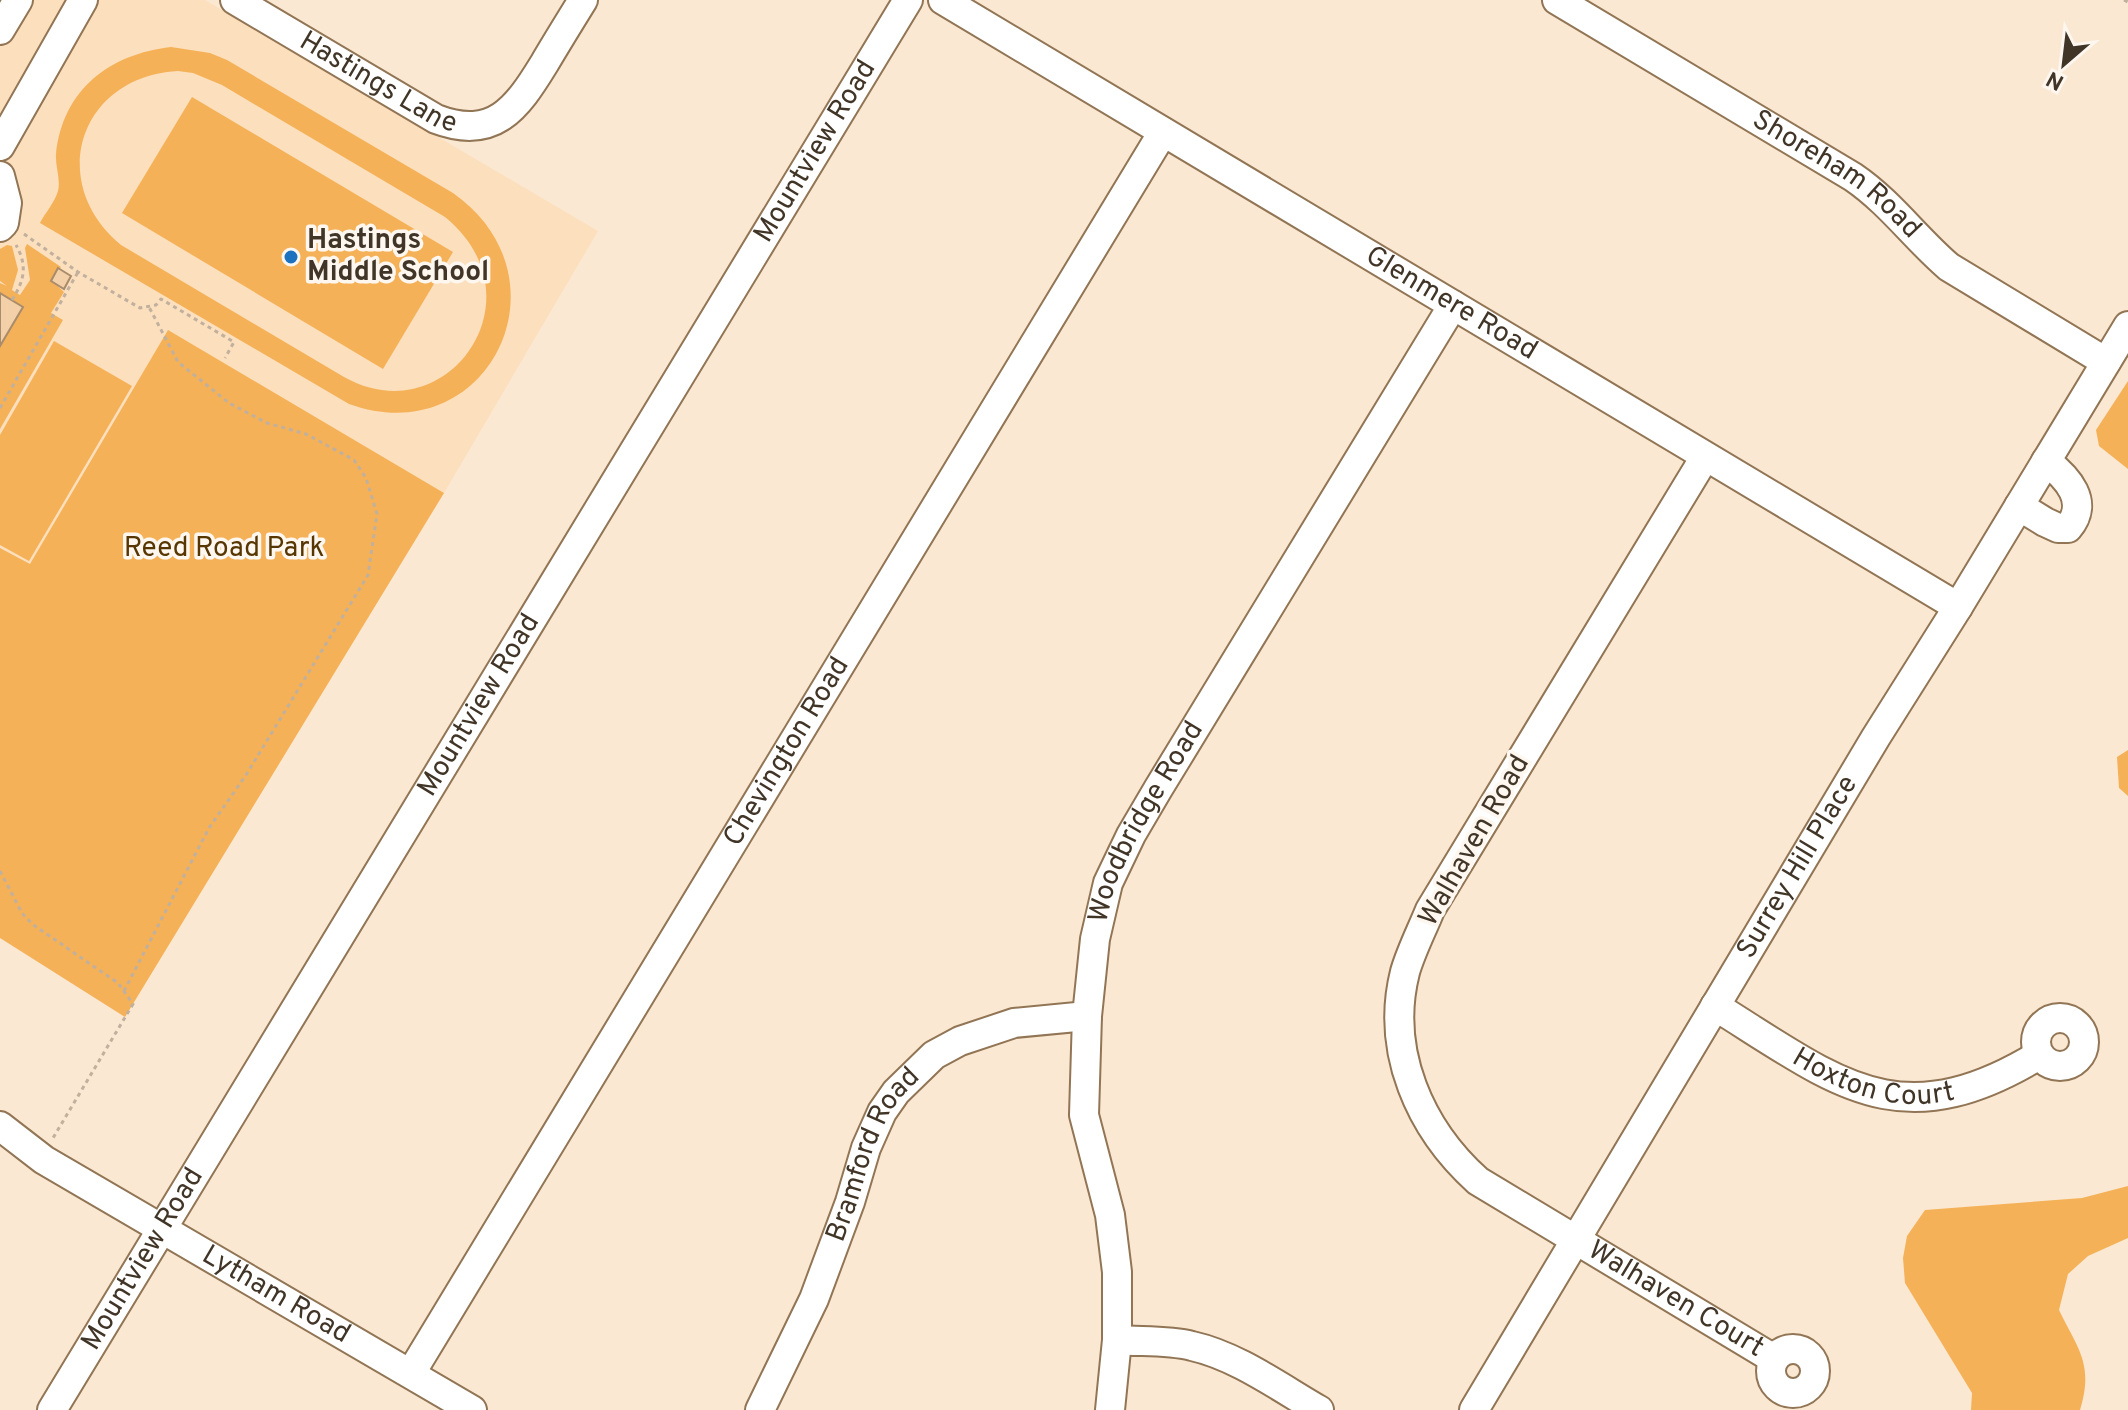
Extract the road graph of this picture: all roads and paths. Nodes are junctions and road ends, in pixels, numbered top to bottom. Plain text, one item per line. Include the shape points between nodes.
1 (18, 0) edge
2 (83, 0) edge
3 (235, 0) edge
4 (583, 0) edge
5 (908, 0) edge
6 (943, 0) edge
7 (1557, 0) edge
8 (0, 30) edge
9 (1163, 132) junction
10 (0, 146) edge
11 (0, 176) edge
12 (9, 231) edge
13 (78, 272) junction
14 (12, 300) dead end
15 (1453, 305) junction
16 (149, 307) junction
17 (2128, 326) edge
18 (225, 358) dead end
19 (2106, 362) junction
20 (0, 408) edge
21 (1705, 457) junction
22 (2046, 461) junction
23 (2019, 506) junction
24 (1958, 607) junction
25 (0, 871) edge
26 (124, 991) junction
27 (1715, 1006) junction
28 (1087, 1016) junction
29 (2039, 1055) dead end
30 (0, 1126) edge
31 (50, 1144) dead end
32 (162, 1229) junction
33 (1575, 1240) junction
34 (1117, 1340) junction
35 (1774, 1359) dead end
36 (411, 1373) junction
37 (52, 1410) edge
38 (472, 1410) edge
39 (760, 1410) edge
40 (1110, 1410) edge
41 (1319, 1410) edge
42 (1474, 1410) edge

1 - 8 street
2 - 10 street
3 - 4 street, Hastings Lane via 436,119 461,126 504,116 519,101
5 - 32 street, Mountview Road
6 - 9 street, Glenmere Road
7 - 19 street, Shoreham Road via 1853,177 1887,203 1949,267
9 - 15 street, Glenmere Road
9 - 36 street, Chevington Road
11 - 12 street
12 - 13 path
12 - 14 path via 25,270
13 - 16 path via 140,308
13 - 20 path
15 - 21 street, Glenmere Road
15 - 28 street, Woodbridge Road via 1131,835 1108,883 1095,939
16 - 18 path via 161,299 234,342
16 - 26 path via 178,362 229,403 354,460 377,514 368,575 209,828
17 - 19 street, Surrey Hill Place
19 - 22 street, Surrey Hill Place
21 - 24 street, Glenmere Road
21 - 33 street, Walhaven Road via 1430,910 1405,972 1399,1016 1402,1050 1409,1082 1439,1140 1478,1181
22 - 23 street, Surrey Hill Place
22 - 23 street via 2076,494 2074,520 2068,528 2058,528
23 - 24 street, Surrey Hill Place
24 - 27 street, Surrey Hill Place
25 - 26 path via 32,924
26 - 31 path via 133,1004
27 - 29 street, Hoxton Court via 1843,1082 1892,1096 1943,1095 1976,1087
27 - 33 street, Surrey Hill Place
28 - 34 street, Woodbridge Road via 1084,1115 1110,1215
28 - 39 street, Bramford Road via 1014,1023 960,1041 934,1055 896,1092 866,1148 814,1299
30 - 32 street, Lytham Road via 44,1160
32 - 36 street, Lytham Road
32 - 37 street, Mountview Road
33 - 35 street, Walhaven Court
33 - 42 street, Surrey Hill Place
34 - 40 street, Woodbridge Road
34 - 41 street via 1208,1350
36 - 38 street, Lytham Road

